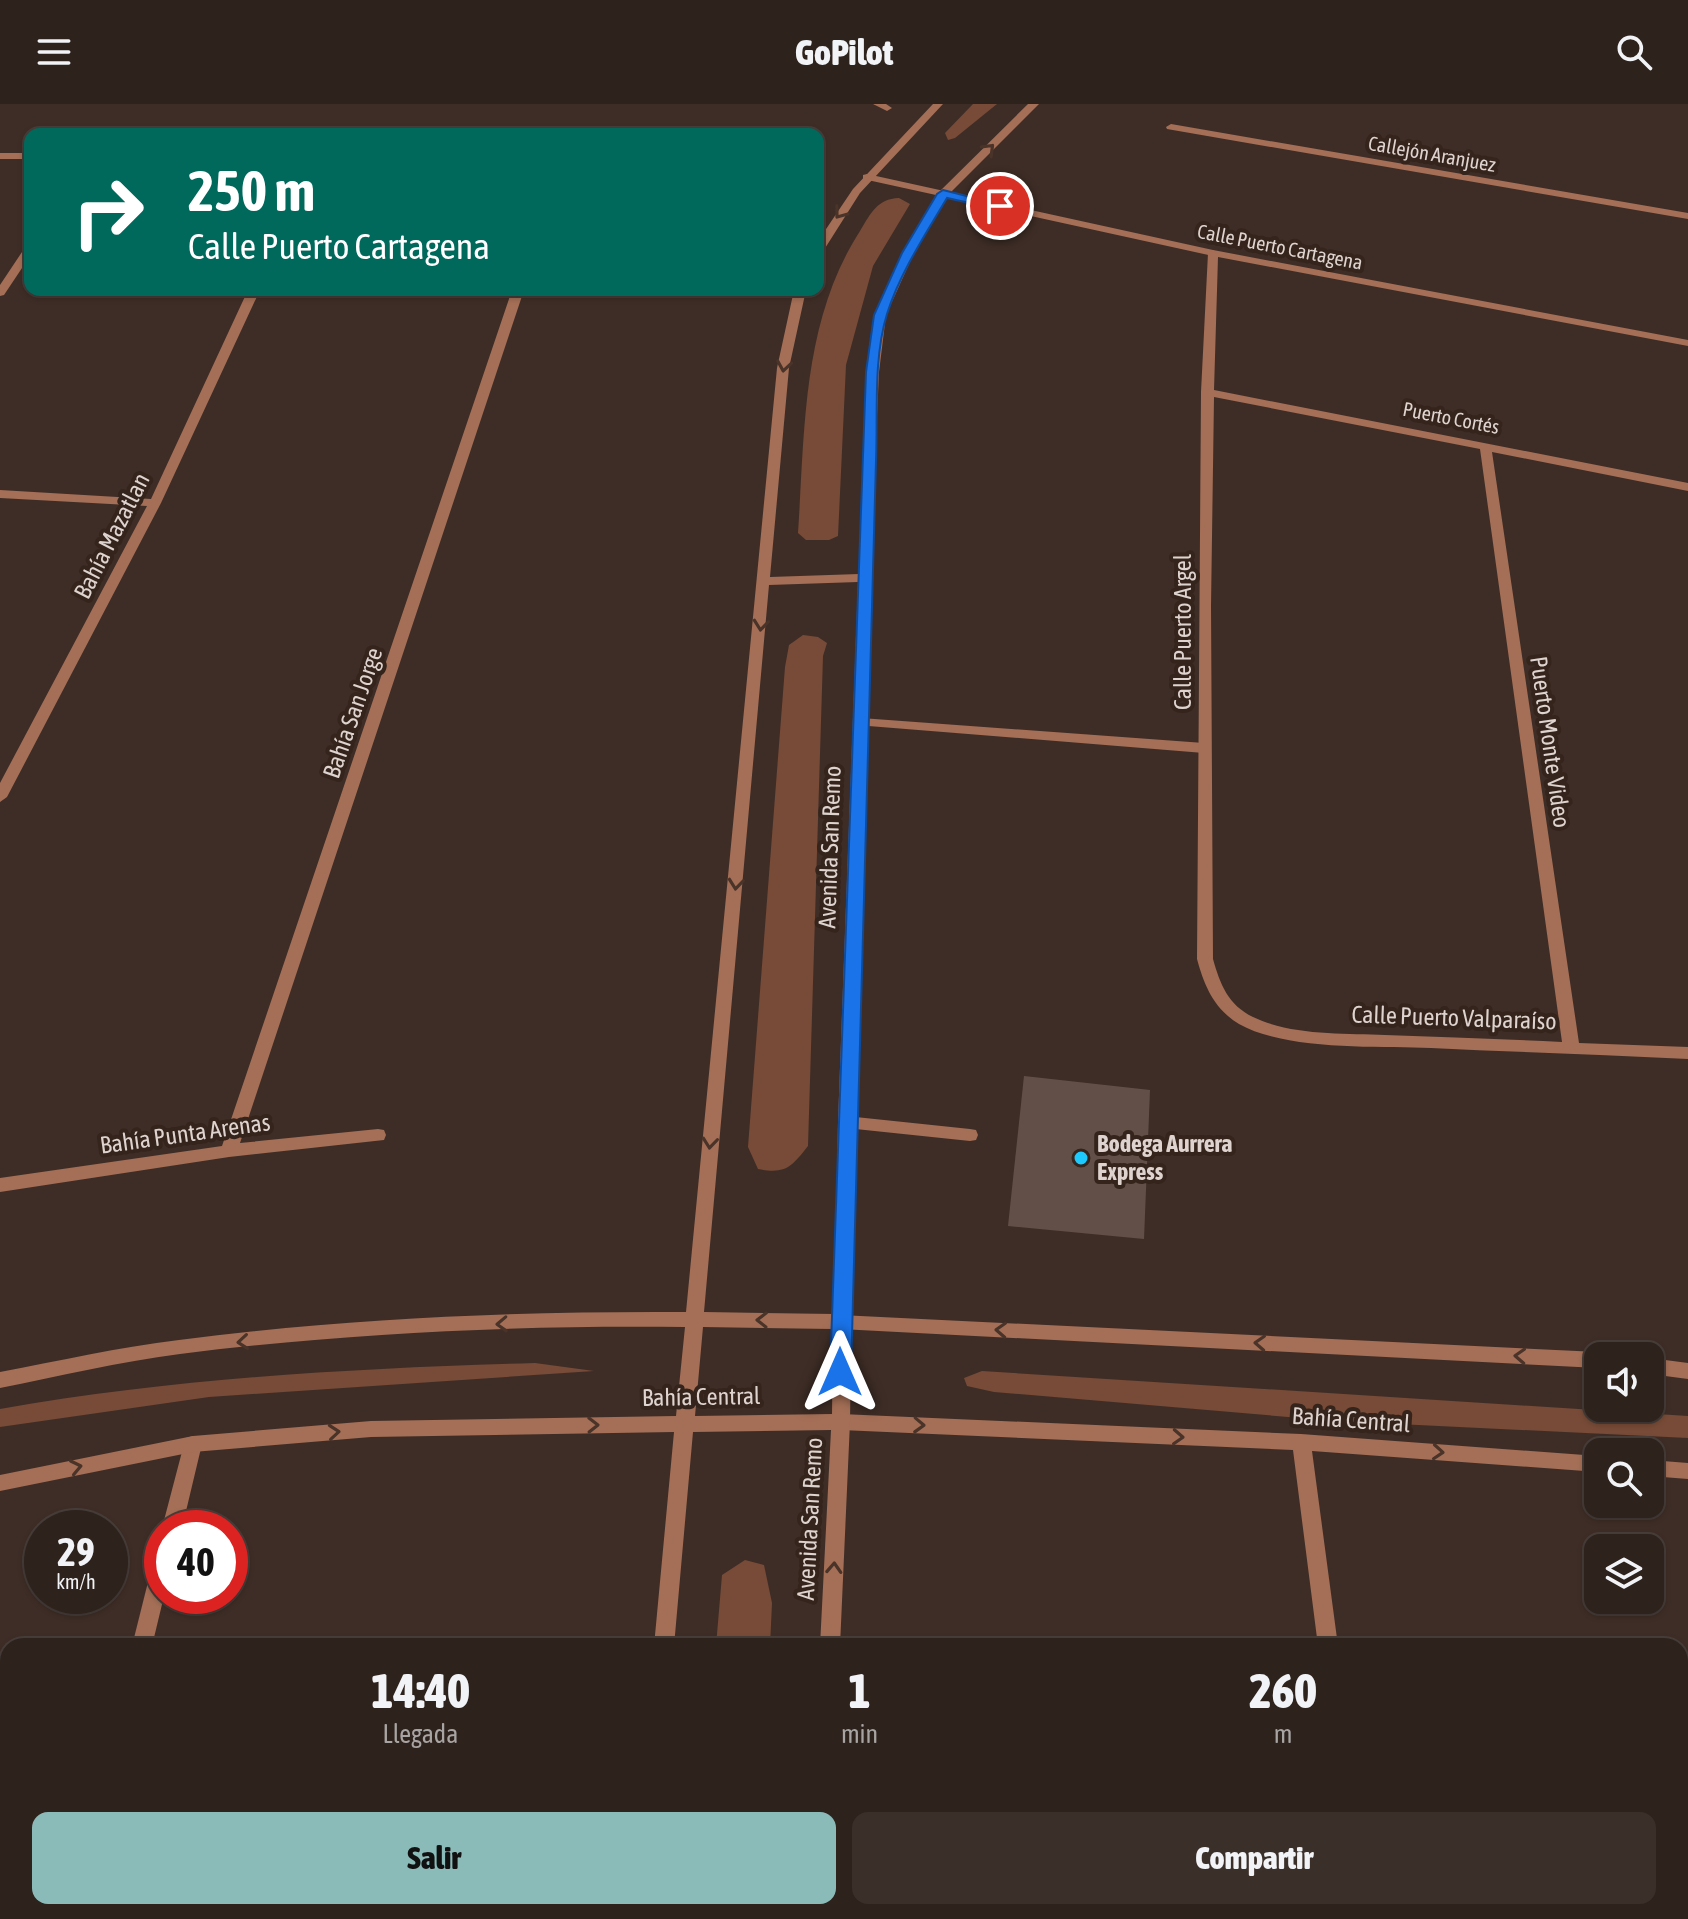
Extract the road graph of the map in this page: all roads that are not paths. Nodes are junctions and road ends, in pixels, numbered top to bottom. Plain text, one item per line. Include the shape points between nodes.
1 (938, 104) edge
2 (1034, 104) edge
3 (1171, 127) dead end
4 (0, 156) edge
5 (24, 156) edge
6 (867, 177) junction
7 (943, 194) junction
8 (1688, 216) edge
9 (824, 239) edge
10 (1213, 253) junction
11 (24, 257) edge
12 (0, 293) edge
13 (251, 296) edge
14 (516, 296) edge
15 (799, 296) edge
16 (1688, 343) edge
17 (1207, 392) junction
18 (1485, 445) junction
19 (1688, 487) edge
20 (0, 494) edge
21 (155, 503) junction
22 (866, 578) junction
23 (765, 581) junction
24 (861, 722) junction
25 (1204, 748) junction
26 (0, 797) edge
27 (1223, 1008) joint
28 (1571, 1046) junction
29 (1688, 1053) edge
30 (846, 1122) junction
31 (378, 1135) dead end
32 (970, 1135) dead end
33 (229, 1151) junction
34 (0, 1185) edge
35 (694, 1318) junction
36 (840, 1322) junction
37 (1584, 1359) edge
38 (1664, 1368) edge
39 (1688, 1371) edge
40 (0, 1380) edge
41 (841, 1422) junction
42 (686, 1423) junction
43 (1301, 1442) junction
44 (193, 1444) junction
45 (1584, 1463) edge
46 (1664, 1469) edge
47 (1688, 1471) edge
48 (0, 1483) edge
49 (176, 1510) edge
50 (150, 1614) edge
51 (144, 1638) edge
52 (665, 1638) edge
53 (830, 1638) edge
54 (1327, 1638) edge

1 - 6 street
7 -> 2 street, Avenida San Remo
3 - 8 street, Callejón Aranjuez
4 - 5 street
6 - 7 street, Calle Puerto Cartagena
6 -> 9 street
7 - 10 street, Calle Puerto Cartagena
7 - 22 street, Avenida San Remo via 880,315
10 - 16 street, Calle Puerto Cartagena
10 - 17 street, Calle Puerto Argel
11 - 12 street
13 - 21 street, Bahía Mazatlan
14 - 33 street, Bahía San Jorge
15 -> 23 street via 783,368
17 - 18 street, Puerto Cortés
17 - 25 street, Calle Puerto Argel
18 - 19 street, Puerto Cortés
18 - 28 street, Puerto Monte Video
20 - 21 street
21 - 26 street, Bahía Mazatlan
22 - 23 street
22 - 24 street, Avenida San Remo
23 -> 35 street
24 - 25 street
24 - 30 street, Avenida San Remo
25 - 27 street, Calle Puerto Argel via 1205,959
27 - 28 street, Calle Puerto Valparaíso via 1266,1029 1323,1038
28 - 29 street, Calle Puerto Valparaíso
30 - 32 street
30 - 36 street, Avenida San Remo
31 - 33 street, Bahía Punta Arenas
33 - 34 street, Bahía Punta Arenas
36 -> 35 street
35 -> 40 street via 414,1327 194,1346
35 - 42 street
37 -> 36 street
36 - 41 street, Avenida San Remo
38 - 39 street
41 - 42 street, Bahía Central
41 -> 43 street, Bahía Central
53 -> 41 street, Avenida San Remo
44 -> 42 street, Bahía Central via 371,1429
42 - 52 street
43 -> 45 street, Bahía Central
43 - 54 street
48 -> 44 street, Bahía Central
44 - 49 street
46 - 47 street
50 - 51 street

